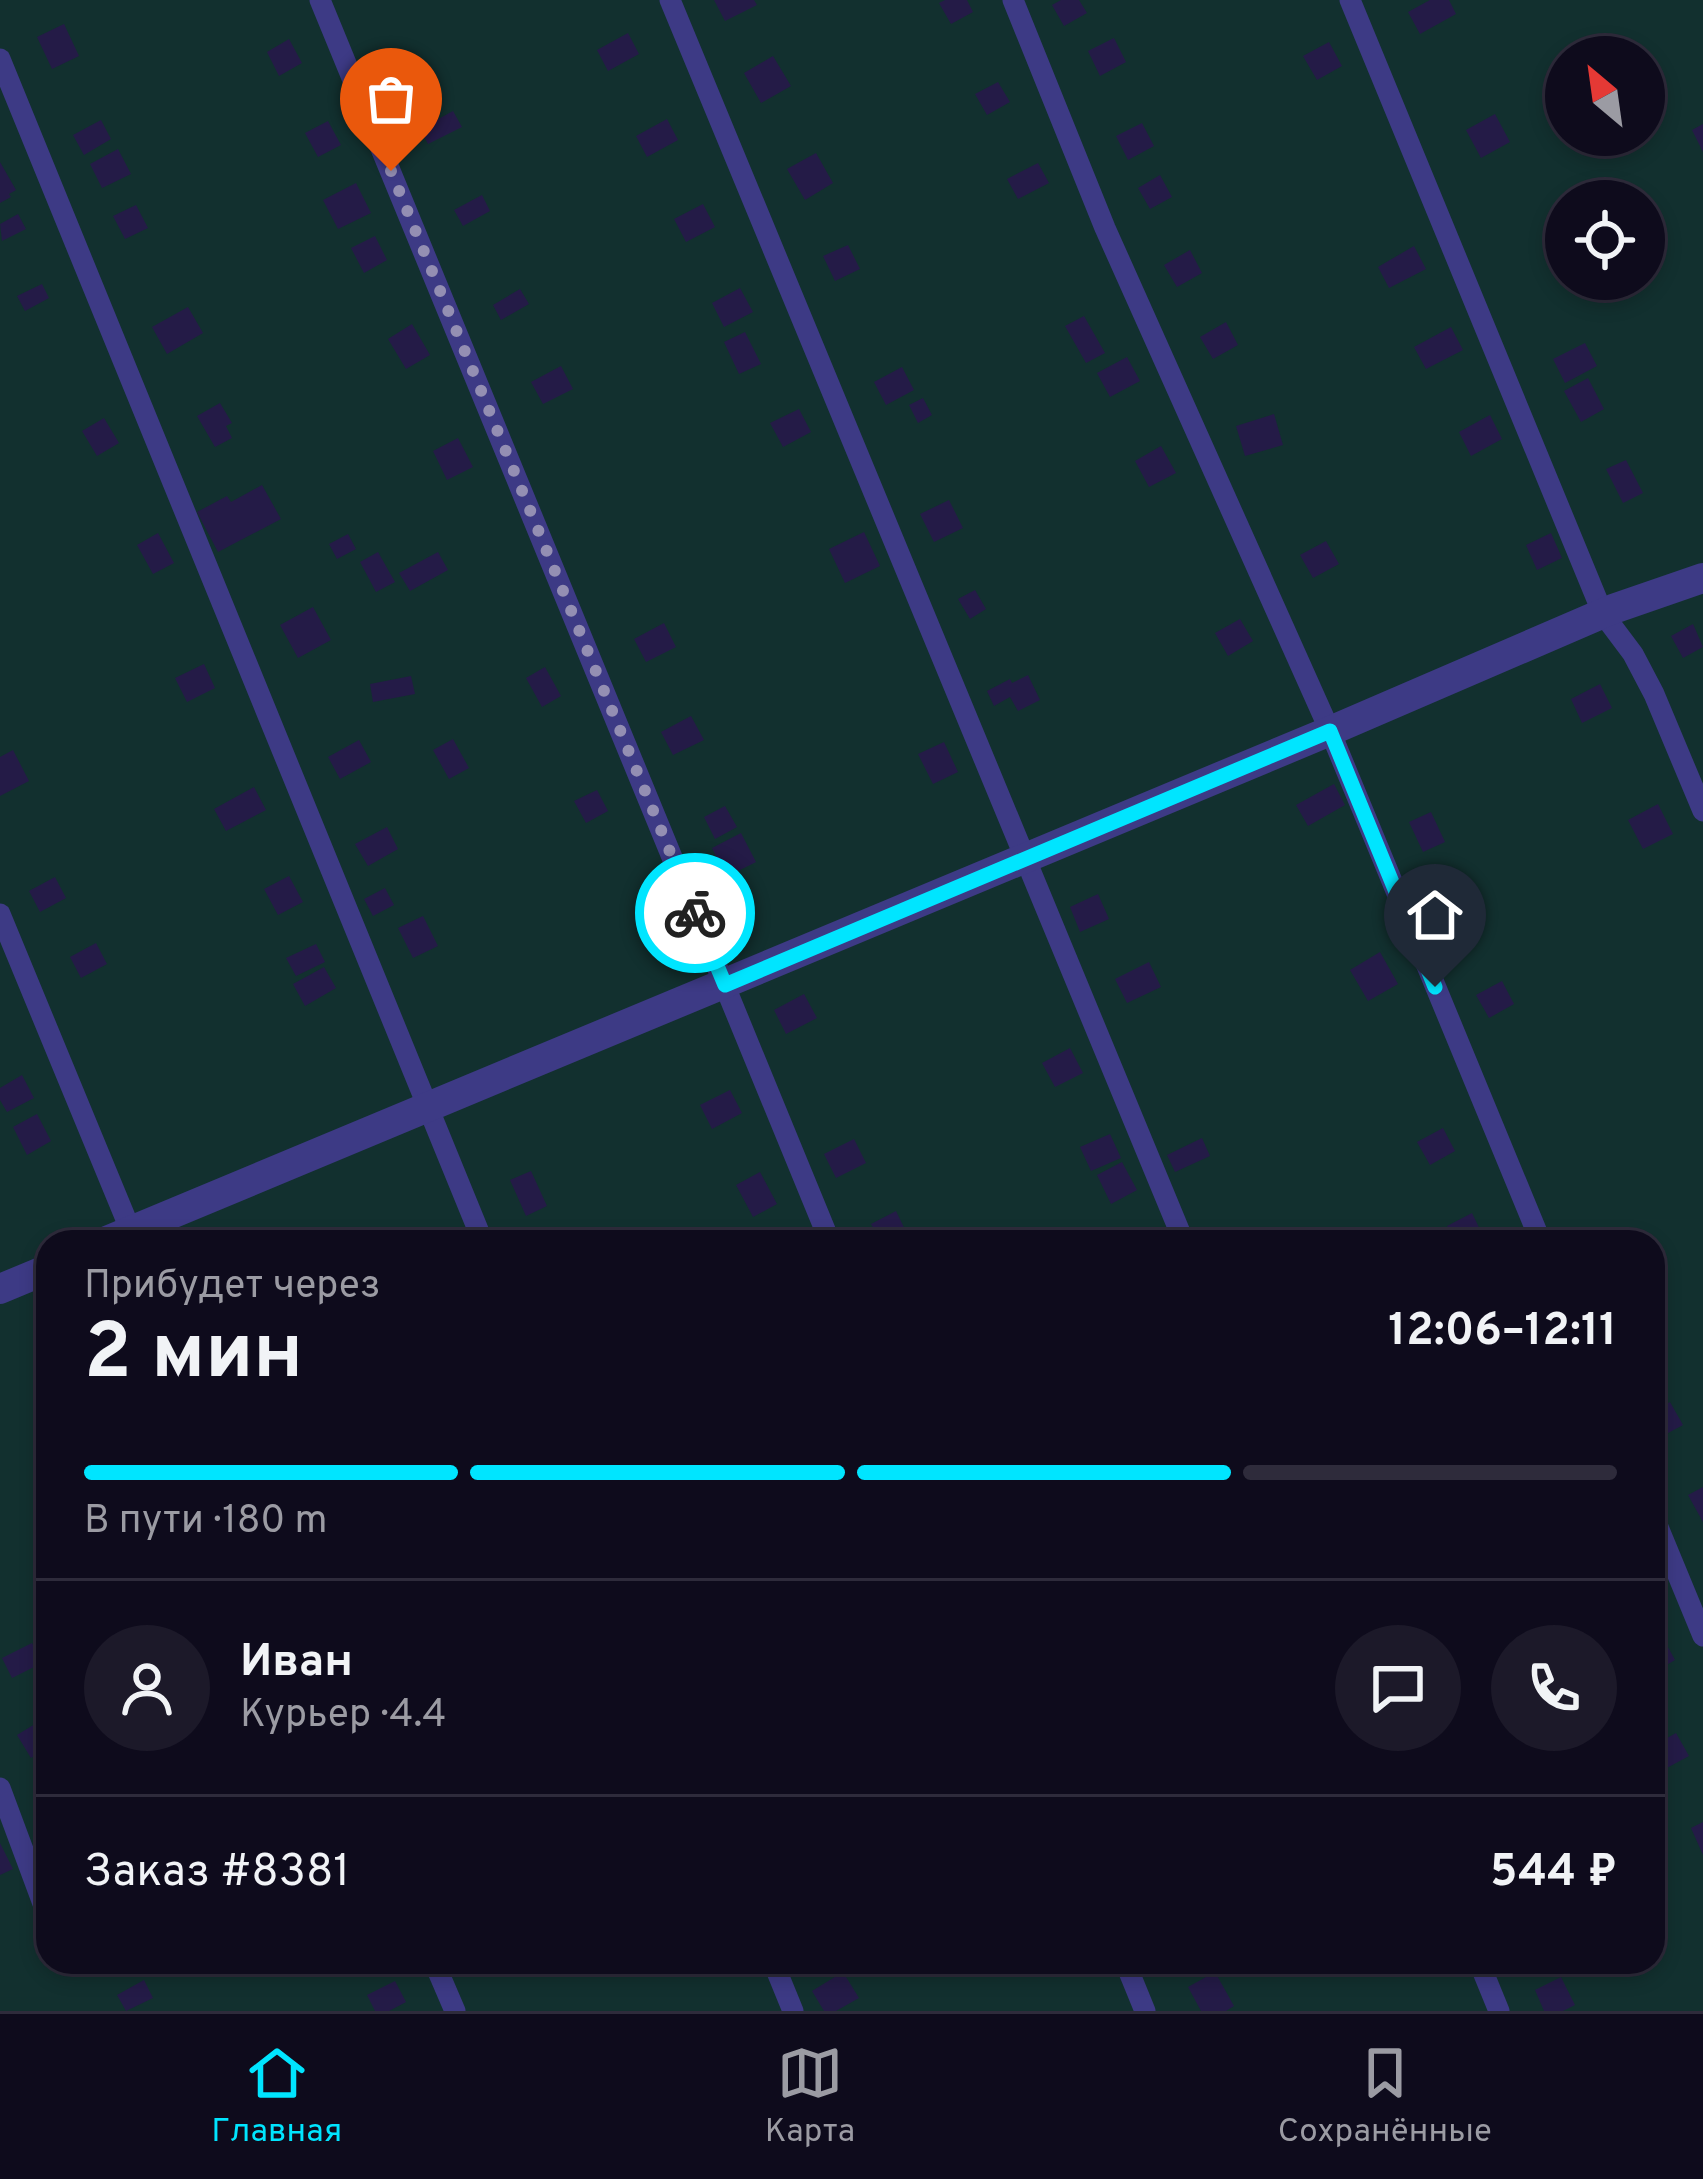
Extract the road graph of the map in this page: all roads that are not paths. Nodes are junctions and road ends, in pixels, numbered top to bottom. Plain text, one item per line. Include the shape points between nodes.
1 (320, 0) edge
2 (670, 0) edge
3 (1013, 0) edge
4 (1351, 0) edge
5 (0, 59) edge
6 (1703, 578) edge
7 (1603, 614) junction
8 (1330, 731) junction
9 (1703, 811) edge
10 (1027, 859) junction
11 (0, 914) edge
12 (725, 985) junction
13 (429, 1108) junction
14 (121, 1230) edge
15 (143, 1230) edge
16 (478, 1230) edge
17 (825, 1230) edge
18 (1179, 1230) edge
19 (1535, 1230) edge
20 (36, 1274) edge
21 (0, 1289) edge
22 (1665, 1544) edge
23 (1703, 1636) edge
24 (0, 1788) edge
25 (36, 1884) edge
26 (439, 1974) edge
27 (778, 1974) edge
28 (1130, 1974) edge
29 (1484, 1974) edge
30 (454, 2011) edge
31 (793, 2011) edge
32 (1145, 2011) edge
33 (1499, 2011) edge

1 - 12 lane
2 - 10 lane
3 - 8 lane via 1105,228
4 - 7 lane
5 - 13 lane
6 - 7 street
7 - 8 street
7 - 9 lane via 1654,694
8 - 10 street
8 - 19 lane
10 - 12 street
10 - 18 lane
11 - 14 lane
12 - 13 street
12 - 17 lane
13 - 15 street
13 - 16 lane
20 - 21 street
22 - 23 lane
24 - 25 lane
26 - 30 lane
27 - 31 lane
28 - 32 lane
29 - 33 lane

